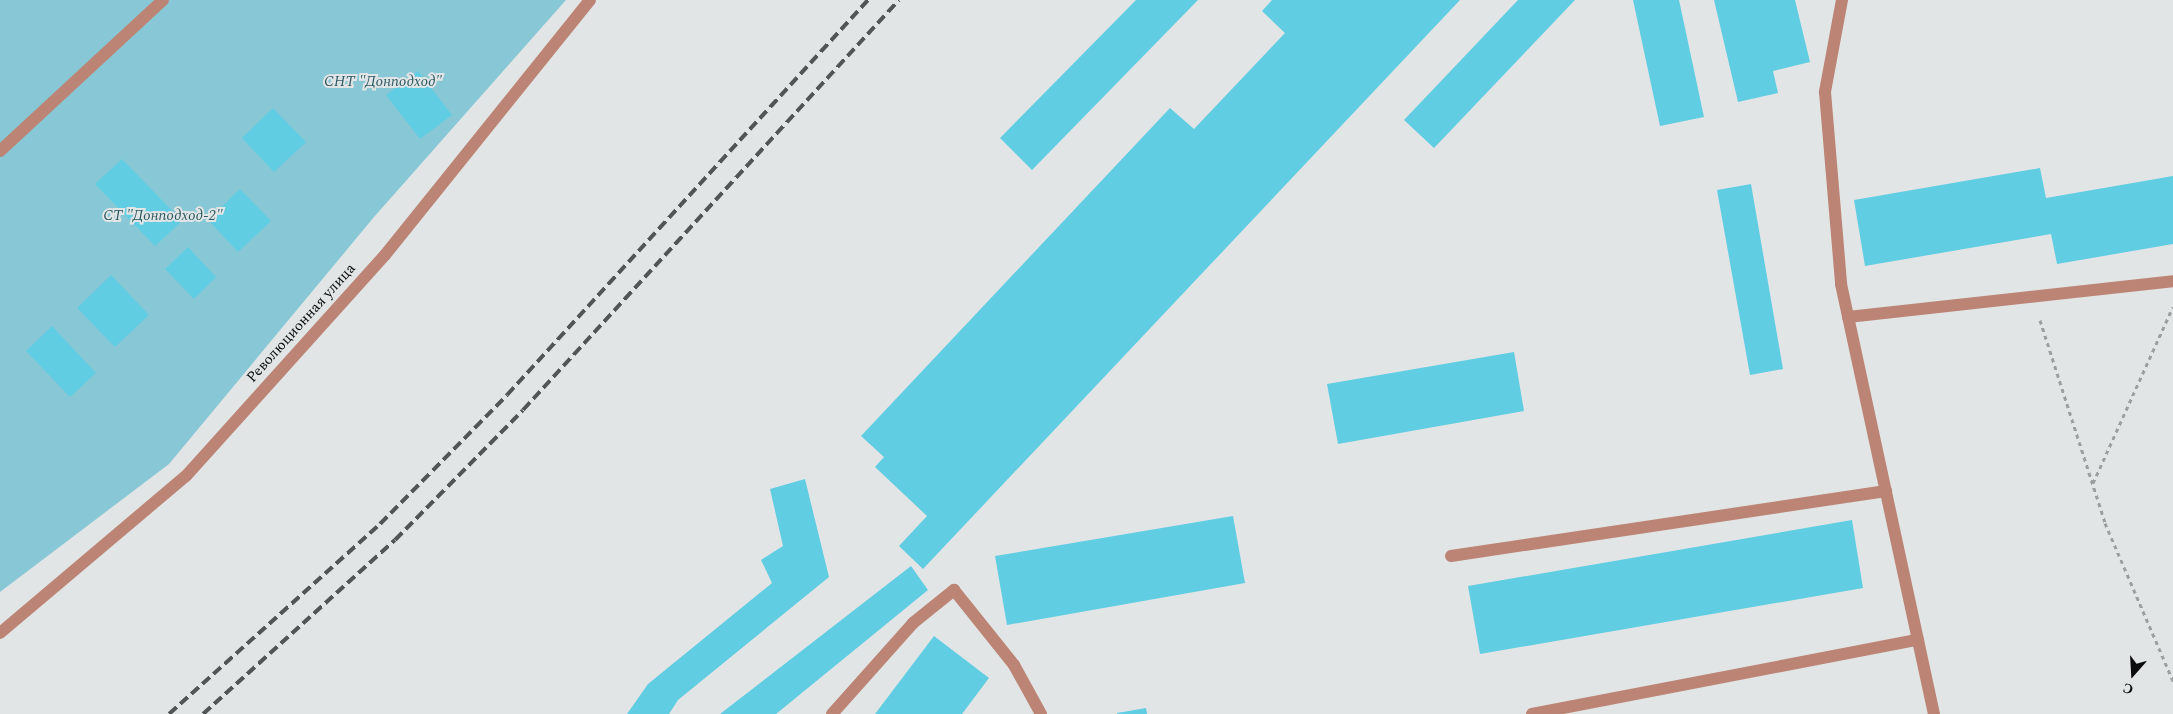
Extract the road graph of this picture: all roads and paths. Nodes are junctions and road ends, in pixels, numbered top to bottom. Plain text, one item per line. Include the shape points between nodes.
1 (163, 0) edge
2 (590, 0) edge
3 (1842, 0) edge
4 (0, 151) edge
5 (2173, 281) edge
6 (2032, 296) junction
7 (2173, 306) edge
8 (1848, 317) junction
9 (2092, 484) junction
10 (1886, 491) junction
11 (1451, 556) dead end
12 (0, 633) edge
13 (1918, 640) junction
14 (2173, 680) edge
15 (832, 714) edge
16 (1041, 714) edge
17 (1532, 714) edge
18 (1934, 714) edge

1 - 4 street
2 - 12 street, Революционная улица via 384,255 186,476
3 - 8 street via 1825,92 1841,284
5 - 6 street
6 - 8 street
6 - 9 path
7 - 9 path
8 - 10 street
9 - 14 path via 2105,523
10 - 11 street
10 - 13 street
13 - 17 street
13 - 18 street
15 - 16 street via 913,623 954,590 1014,665

